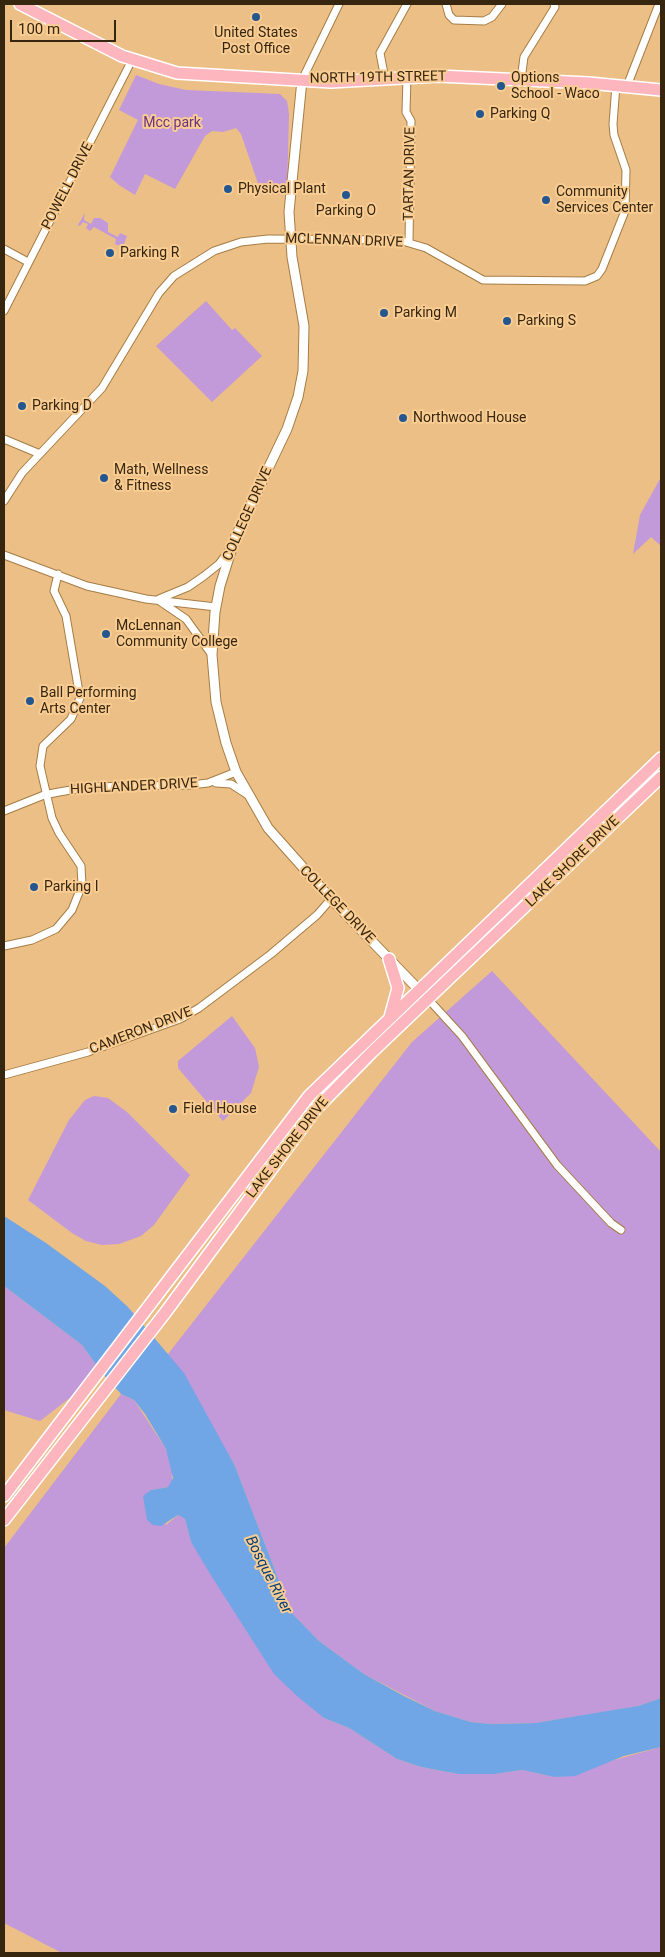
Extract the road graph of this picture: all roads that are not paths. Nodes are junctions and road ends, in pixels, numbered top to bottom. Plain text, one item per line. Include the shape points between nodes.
1 (20, 4) edge
2 (339, 4) edge
3 (407, 4) edge
4 (446, 4) edge
5 (502, 4) edge
6 (554, 4) edge
7 (659, 4) edge
8 (132, 60) junction
9 (407, 77) junction
10 (385, 78) junction
11 (302, 80) junction
12 (520, 80) junction
13 (622, 86) junction
14 (661, 90) edge
15 (290, 239) junction
16 (409, 242) junction
17 (4, 249) edge
18 (28, 262) junction
19 (4, 311) edge
20 (4, 439) edge
21 (40, 454) junction
22 (4, 501) edge
23 (232, 545) junction
24 (4, 555) edge
25 (58, 574) junction
26 (156, 600) junction
27 (216, 607) junction
28 (212, 655) junction
29 (661, 758) edge
30 (236, 772) junction
31 (661, 776) edge
32 (208, 783) junction
33 (46, 794) junction
34 (248, 795) junction
35 (4, 811) edge
36 (331, 899) junction
37 (4, 946) edge
38 (389, 959) junction
39 (420, 991) junction
40 (429, 1000) junction
41 (389, 1019) junction
42 (4, 1075) edge
43 (621, 1230) dead end
44 (4, 1496) edge
45 (4, 1520) edge

1 - 8 main road, NORTH 19TH STREET
2 - 11 street
3 - 10 street via 380,53
4 - 5 street via 448,15 454,20 484,21 492,17
6 - 12 street via 524,57
7 - 13 street, MCLENNAN DRIVE
8 - 11 main road, NORTH 19TH STREET via 177,73
8 - 18 street, POWELL DRIVE
9 - 10 main road, NORTH 19TH STREET
9 - 12 main road, NORTH 19TH STREET
9 - 16 street, TARTAN DRIVE via 406,112 411,121
10 - 11 main road, NORTH 19TH STREET via 331,82
11 - 15 street, COLLEGE DRIVE via 290,189
12 - 13 main road, NORTH 19TH STREET
13 - 14 main road, NORTH 19TH STREET
13 - 16 street, MCLENNAN DRIVE via 613,124 626,170 625,210 597,276 585,281 483,280
15 - 16 street, MCLENNAN DRIVE
15 - 21 street, MCLENNAN DRIVE via 256,240 214,251 174,276 150,306 102,388
15 - 23 street, COLLEGE DRIVE via 304,326 301,382 287,429
17 - 18 street
18 - 19 street, POWELL DRIVE
20 - 21 street
21 - 22 street, MCLENNAN DRIVE via 22,473
23 - 26 street via 219,564 204,576 188,587
23 - 27 street, COLLEGE DRIVE
24 - 25 street
25 - 26 street via 87,586
25 - 33 street via 54,591 66,616 80,698 71,719 43,746 40,766
26 - 27 street
26 - 28 street via 186,619
27 - 28 street, COLLEGE DRIVE
28 - 30 street, COLLEGE DRIVE via 219,716
29 - 39 main road, LAKE SHORE DRIVE
30 - 32 street, HIGHLANDER DRIVE
30 - 34 street, COLLEGE DRIVE
31 - 40 main road, LAKE SHORE DRIVE
32 - 33 street, HIGHLANDER DRIVE via 175,787 89,787
32 - 34 street, HIGHLANDER DRIVE via 232,784
33 - 35 street, HIGHLANDER DRIVE
33 - 37 street via 58,833 81,866 82,885 72,910 56,929 32,940
34 - 36 street, COLLEGE DRIVE via 281,845
36 - 38 street, COLLEGE DRIVE
36 - 42 street, CAMERON DRIVE via 277,949 180,1019 88,1052
38 - 39 street, COLLEGE DRIVE
38 - 41 main road via 398,988
39 - 40 street, COLLEGE DRIVE
39 - 41 main road, LAKE SHORE DRIVE
40 - 43 street via 462,1036 557,1165
40 - 45 main road, LAKE SHORE DRIVE via 316,1109 165,1313
41 - 44 main road, LAKE SHORE DRIVE via 297,1110

